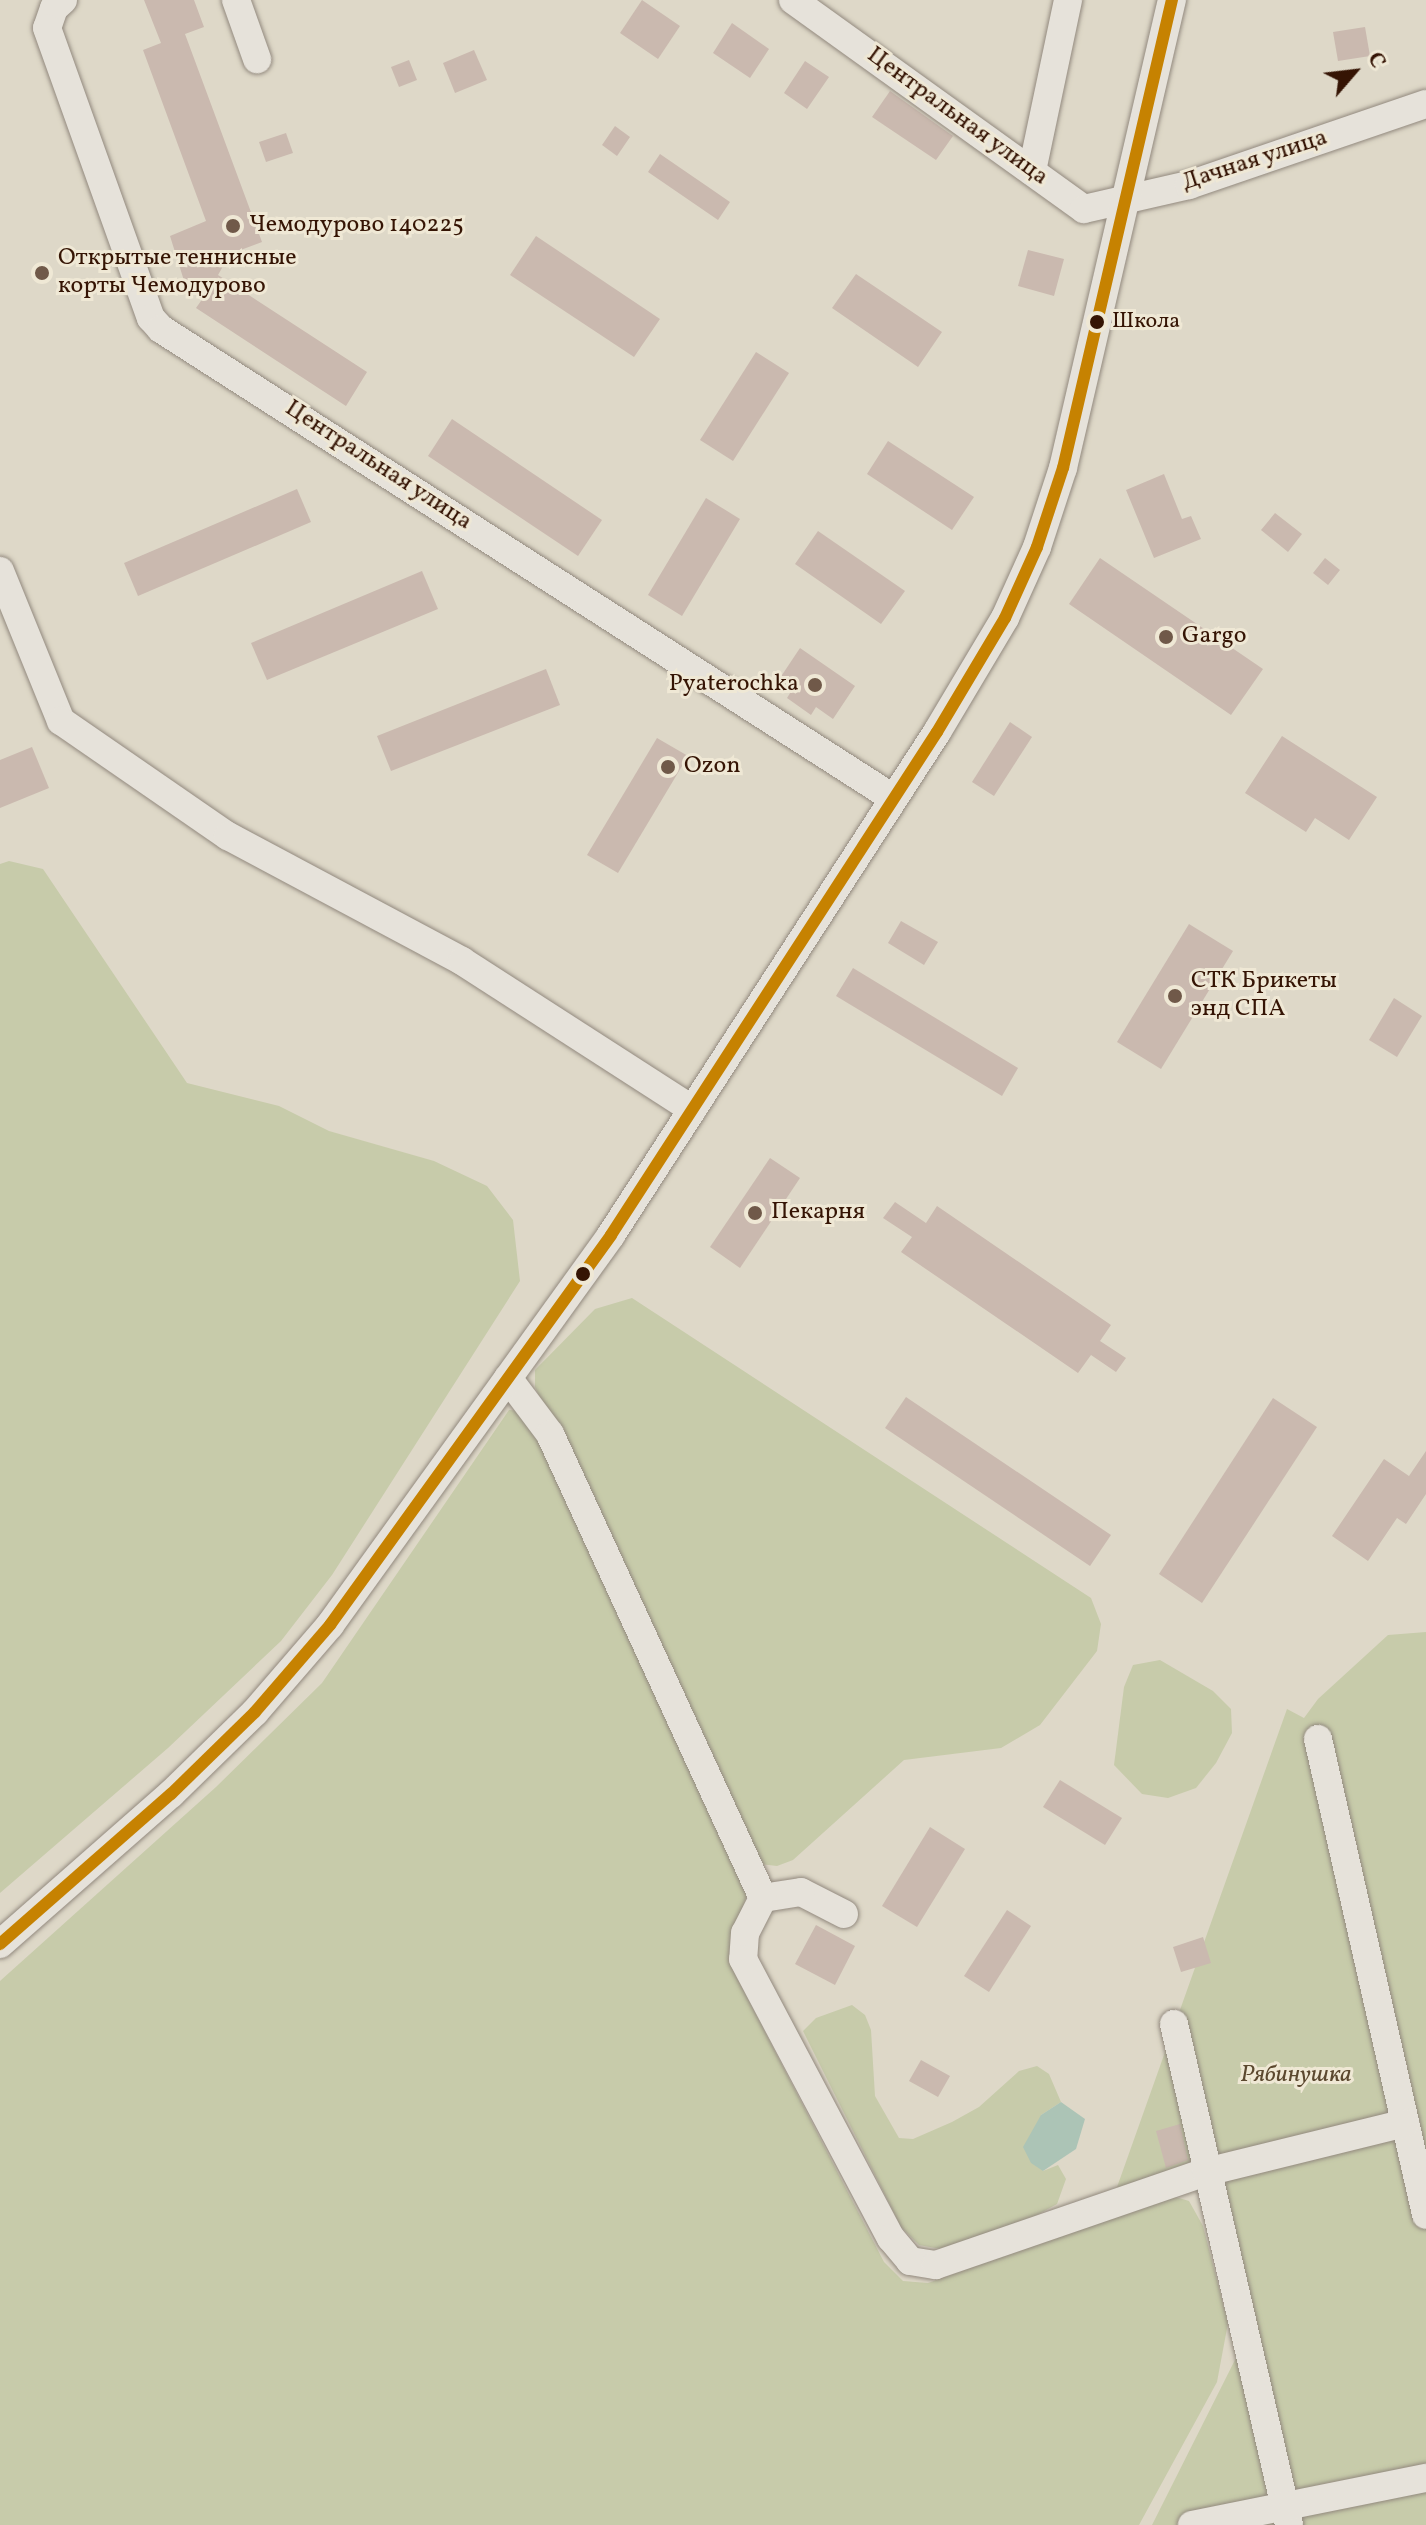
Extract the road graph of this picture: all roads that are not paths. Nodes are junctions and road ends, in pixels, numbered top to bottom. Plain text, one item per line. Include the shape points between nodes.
1 (63, 0) edge
2 (236, 0) edge
3 (793, 0) edge
4 (1068, 0) edge
5 (1172, 0) edge
6 (257, 59) dead end
7 (1426, 104) edge
8 (1032, 171) junction
9 (1128, 200) junction
10 (0, 571) edge
11 (893, 798) junction
12 (692, 1109) junction
13 (508, 1378) junction
14 (1318, 1739) dead end
15 (763, 1898) junction
16 (844, 1914) dead end
17 (0, 1944) edge
18 (1174, 2024) dead end
19 (1405, 2123) junction
20 (1206, 2172) junction
21 (1426, 2215) edge
22 (1426, 2478) edge
23 (1287, 2516) edge
24 (1192, 2525) edge

1 - 11 street, Центральная улица via 47,28 151,318 161,329
2 - 6 street
3 - 8 street, Центральная улица
4 - 8 street
5 - 9 street
7 - 9 street, Дачная улица
8 - 9 street, Центральная улица via 1084,209
9 - 11 street via 1063,468 1037,547 1005,618
10 - 12 street via 61,721 228,836 462,961
11 - 12 street
12 - 13 street via 611,1235
13 - 15 street via 550,1434
13 - 17 street via 330,1625 255,1712 171,1794
14 - 19 street
15 - 16 street via 801,1892
15 - 20 street via 748,1923 743,1959 891,2238 910,2261 936,2265
18 - 20 street
19 - 20 street
19 - 21 street
20 - 23 street
22 - 23 street
23 - 24 street

